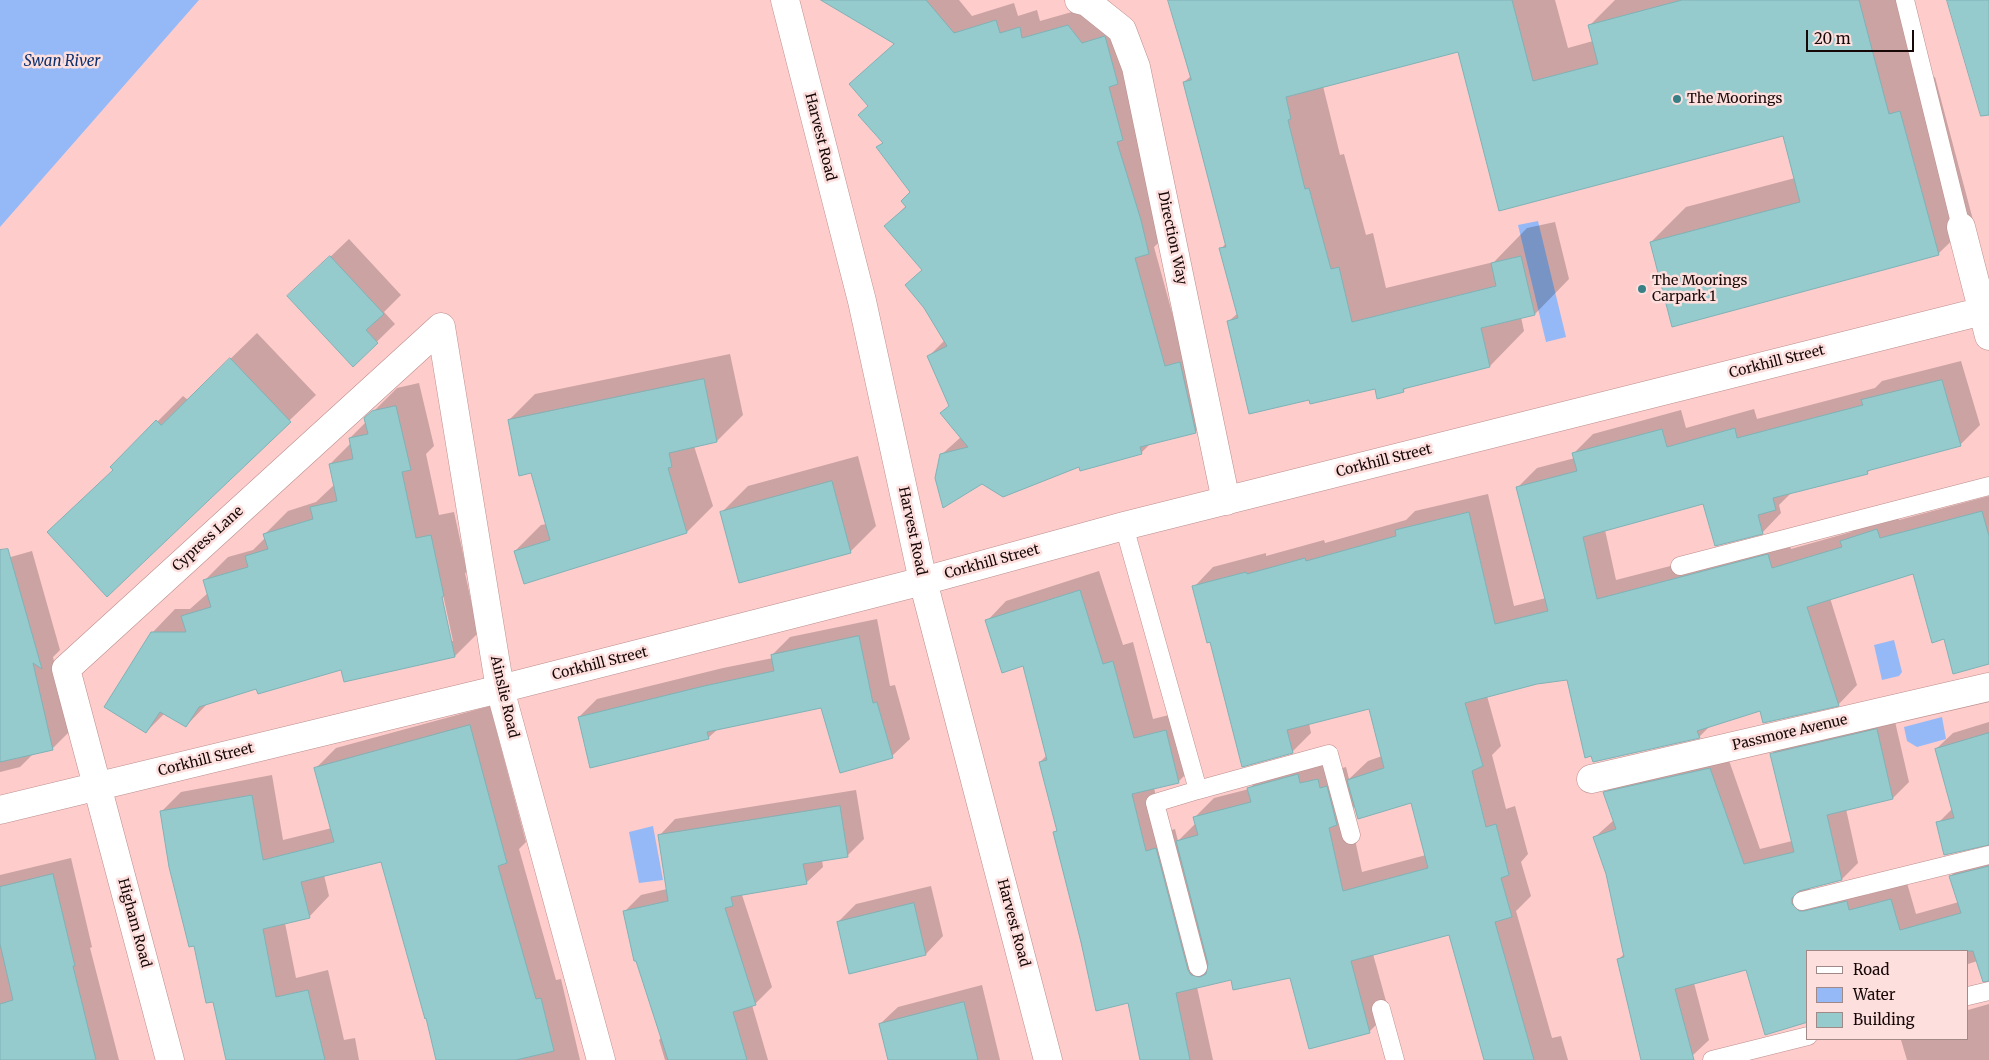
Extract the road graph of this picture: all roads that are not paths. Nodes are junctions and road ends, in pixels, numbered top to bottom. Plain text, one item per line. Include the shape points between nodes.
1 (785, 0) edge
2 (1079, 0) edge
3 (1905, 0) edge
4 (1961, 227) joint
5 (1986, 324) edge
6 (441, 328) joint
7 (1989, 486) edge
8 (1226, 500) junction
9 (1124, 526) junction
10 (1680, 566) dead end
11 (923, 581) junction
12 (1989, 687) edge
13 (500, 689) junction
14 (1591, 779) dead end
15 (98, 786) junction
16 (1198, 790) junction
17 (0, 810) edge
18 (1352, 835) dead end
19 (1989, 854) edge
20 (1802, 901) dead end
21 (1198, 967) dead end
22 (1989, 991) edge
23 (1969, 996) edge
24 (1381, 1009) dead end
25 (1806, 1036) edge
26 (170, 1060) edge
27 (601, 1060) edge
28 (1048, 1060) edge
29 (1395, 1060) edge
30 (1712, 1060) edge

1 - 11 street, Harvest Road via 862,301
2 - 8 street, Direction Way via 1087,2 1122,30 1136,67
3 - 4 lane
4 - 5 street
5 - 8 street, Corkhill Street
6 - 13 street, Ainslie Road
6 - 15 street, Cypress Lane via 66,668
7 - 10 lane
8 - 9 street, Corkhill Street
9 - 11 street, Corkhill Street
9 - 16 lane
11 - 13 street, Corkhill Street
11 - 28 street, Harvest Road
12 - 14 street, Passmore Avenue
13 - 15 street, Corkhill Street
13 - 27 street, Ainslie Road
15 - 17 street, Corkhill Street
15 - 26 street, Higham Road
16 - 18 lane via 1329,754
16 - 21 lane via 1155,802
19 - 20 lane
22 - 23 lane
24 - 29 lane
25 - 30 lane

